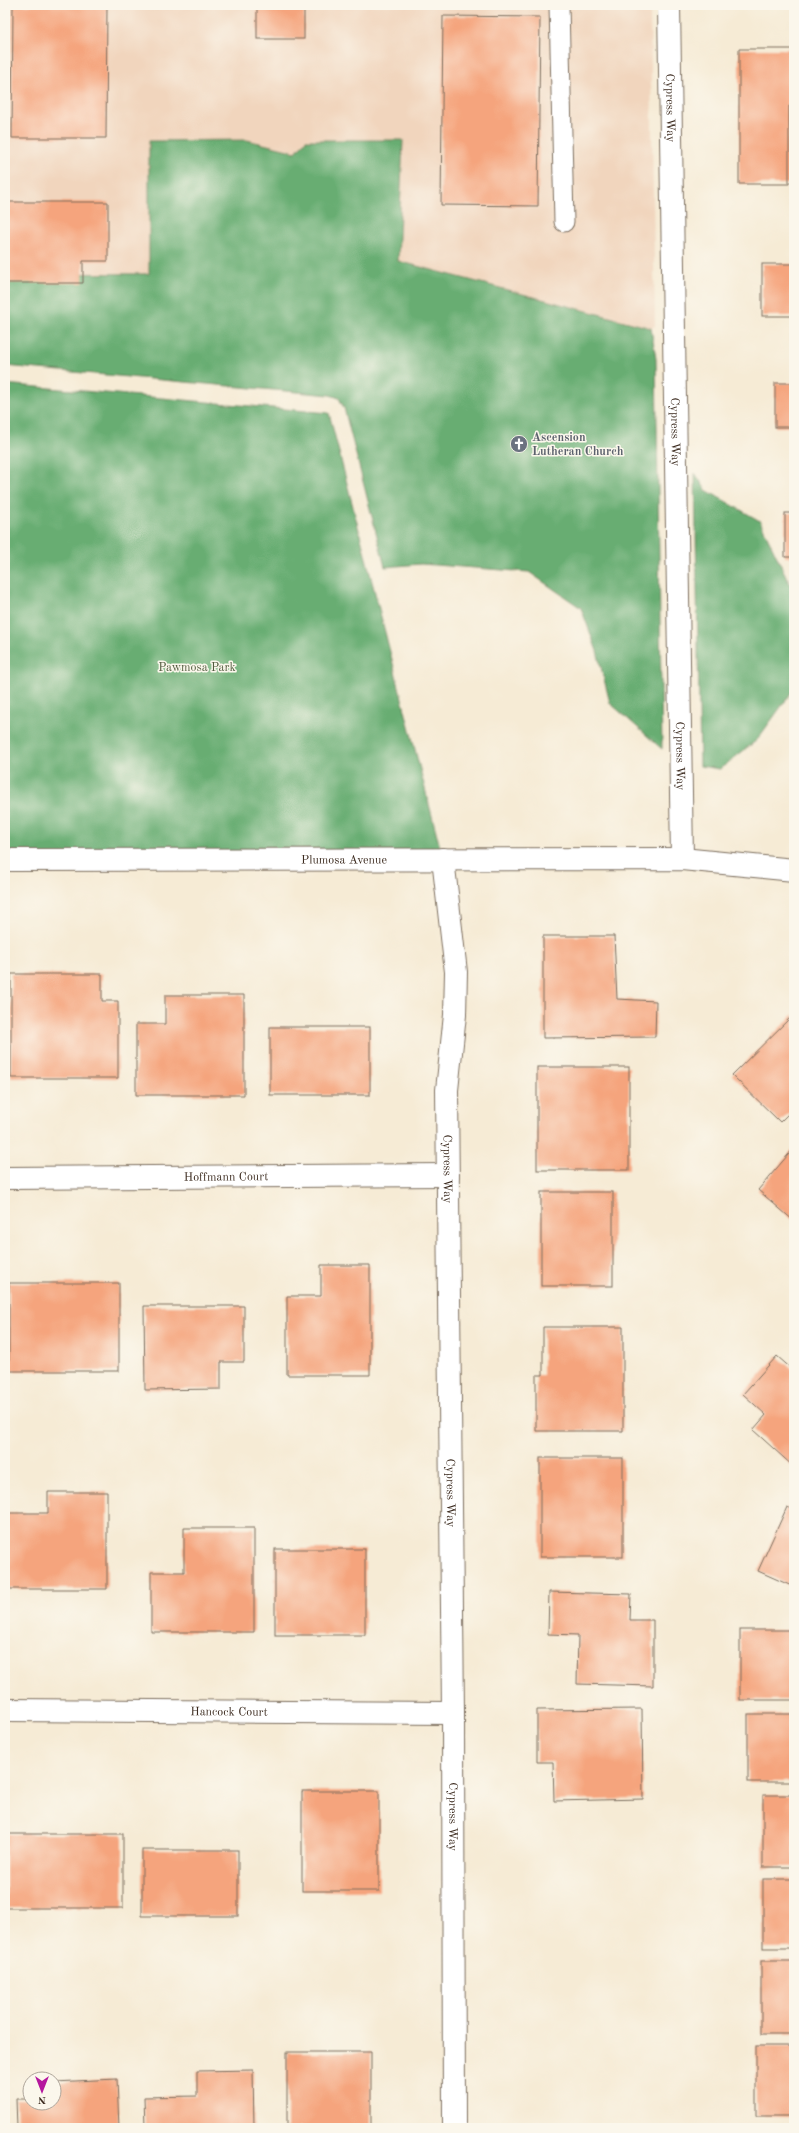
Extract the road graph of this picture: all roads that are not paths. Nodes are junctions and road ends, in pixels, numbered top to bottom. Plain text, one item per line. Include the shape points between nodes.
1 (558, 5) edge
2 (669, 5) edge
3 (564, 222) dead end
4 (443, 859) junction
5 (682, 859) junction
6 (5, 860) edge
7 (794, 870) edge
8 (448, 1175) junction
9 (5, 1178) edge
10 (5, 1710) edge
11 (453, 1714) junction
12 (454, 2128) edge

1 - 3 lane
2 - 5 street, Cypress Way
4 - 5 street, Plumosa Avenue
4 - 6 street, Plumosa Avenue
4 - 8 street, Cypress Way via 456,972 455,1016 447,1090
5 - 7 street, Plumosa Avenue
8 - 9 street, Hoffmann Court
8 - 11 street, Cypress Way
10 - 11 street, Hancock Court
11 - 12 street, Cypress Way

